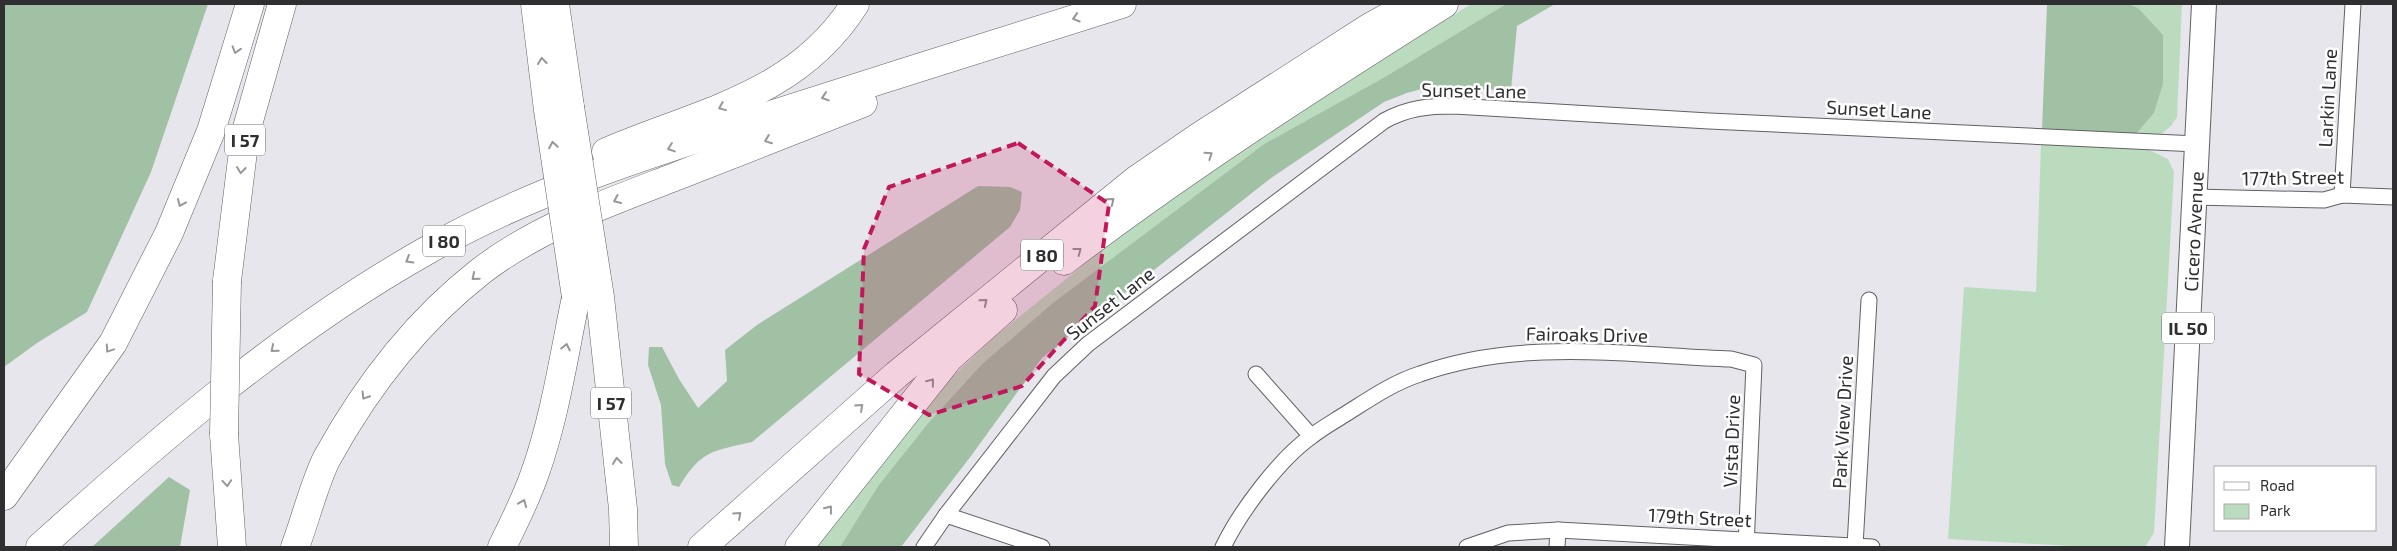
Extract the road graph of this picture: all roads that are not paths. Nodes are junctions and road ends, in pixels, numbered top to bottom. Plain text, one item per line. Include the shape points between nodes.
1 (250, 4) edge
2 (282, 4) edge
3 (536, 4) edge
4 (555, 4) edge
5 (563, 4) edge
6 (855, 4) edge
7 (1122, 4) edge
8 (1412, 4) edge
9 (1444, 4) edge
10 (2204, 4) edge
11 (2353, 4) edge
12 (562, 50) junction
13 (922, 66) junction
14 (559, 108) junction
15 (2197, 144) junction
16 (2342, 195) junction
17 (2194, 197) junction
18 (2393, 198) edge
19 (437, 245) junction
20 (588, 297) junction
21 (1869, 300) dead end
22 (1754, 365) joint
23 (1256, 374) dead end
24 (1310, 436) junction
25 (4, 496) edge
26 (946, 515) junction
27 (1558, 530) junction
28 (1747, 544) edge
29 (1855, 546) edge
30 (40, 547) edge
31 (232, 547) edge
32 (296, 547) edge
33 (502, 547) edge
34 (624, 547) edge
35 (702, 547) edge
36 (799, 547) edge
37 (924, 547) edge
38 (1042, 547) edge
39 (1222, 547) edge
40 (1467, 547) edge
41 (1557, 547) edge
42 (1872, 547) edge
43 (2177, 547) edge

1 -> 25 highway via 211,131 169,233 113,343
2 -> 31 highway, I 57, bridge via 246,135 228,280 224,434
14 -> 3 highway
4 - 12 highway
5 - 12 highway
6 -> 19 highway via 841,24 808,57 765,88 490,202
7 -> 13 highway, I 80
35 -> 8 highway, I 80 via 896,375 1136,180 1370,27
36 -> 9 highway via 949,358 985,326 1056,268 1204,158
10 - 15 main road, Cicero Avenue / IL 50
11 - 16 street, Larkin Lane
12 - 14 highway
13 -> 19 highway, I 80 via 608,169 538,196
13 -> 32 highway via 867,102 622,197 545,232 481,271 405,344 374,382 326,459
20 -> 14 highway, bridge
15 - 17 main road, Cicero Avenue / IL 50
15 - 26 street, Sunset Lane via 1454,106 1408,110 1384,122 1088,344 1054,376
16 - 17 street, 177th Street via 2324,200
16 - 18 street, 177th Street
17 - 43 main road, Cicero Avenue / IL 50
19 -> 30 highway, I 80 via 282,342
33 -> 20 highway via 542,449
34 -> 20 highway, I 57 via 622,509
21 - 29 street, Park View Drive
22 - 24 street, Fairoaks Drive via 1731,359 1555,351 1481,358 1426,372 1384,390
22 - 28 street, Vista Drive
23 - 24 street
24 - 39 street, Fairoaks Drive via 1253,499
26 - 37 street, Sunset Lane
26 - 38 street
27 - 28 street, 179th Street
27 - 40 street, 179th Street via 1508,533
27 - 41 street
28 - 29 street, 179th Street
29 - 42 street, 179th Street

